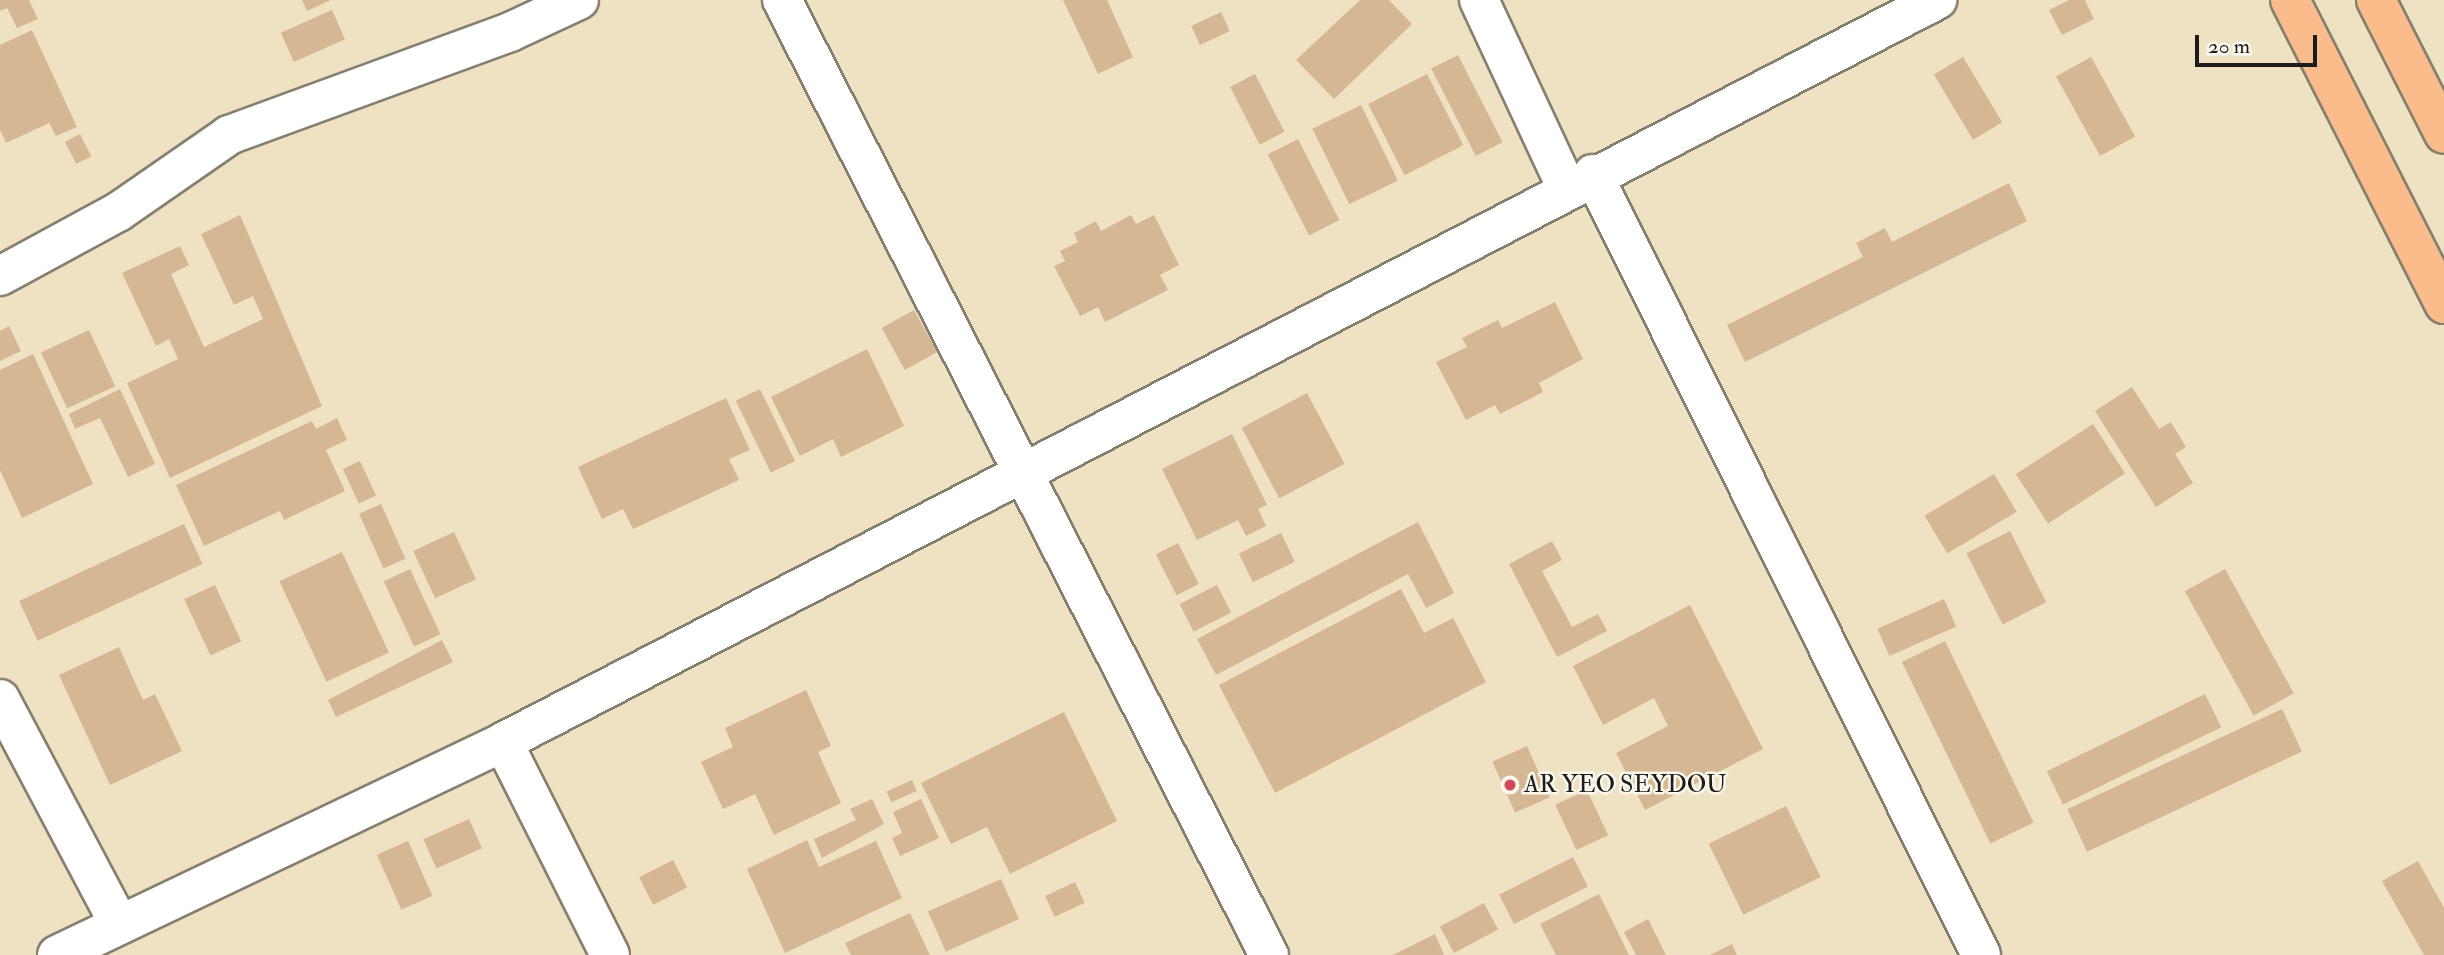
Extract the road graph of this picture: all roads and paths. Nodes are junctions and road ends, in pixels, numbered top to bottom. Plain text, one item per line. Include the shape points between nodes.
1 (579, 0) edge
2 (782, 0) edge
3 (1479, 0) edge
4 (1937, 0) edge
5 (2290, 0) edge
6 (2376, 0) edge
7 (2444, 134) edge
8 (1580, 182) junction
9 (0, 276) edge
10 (2444, 304) edge
11 (1026, 472) junction
12 (0, 698) edge
13 (503, 742) junction
14 (118, 922) junction
15 (57, 955) edge
16 (610, 955) edge
17 (1269, 955) edge
18 (1981, 955) edge

1 - 9 street via 510,32 229,135 118,212
2 - 11 street
3 - 8 street
4 - 8 street
5 - 10 highway
6 - 7 highway
8 - 11 street
8 - 18 street
11 - 13 street
11 - 17 street
12 - 14 street
13 - 14 street
13 - 16 street
14 - 15 street

